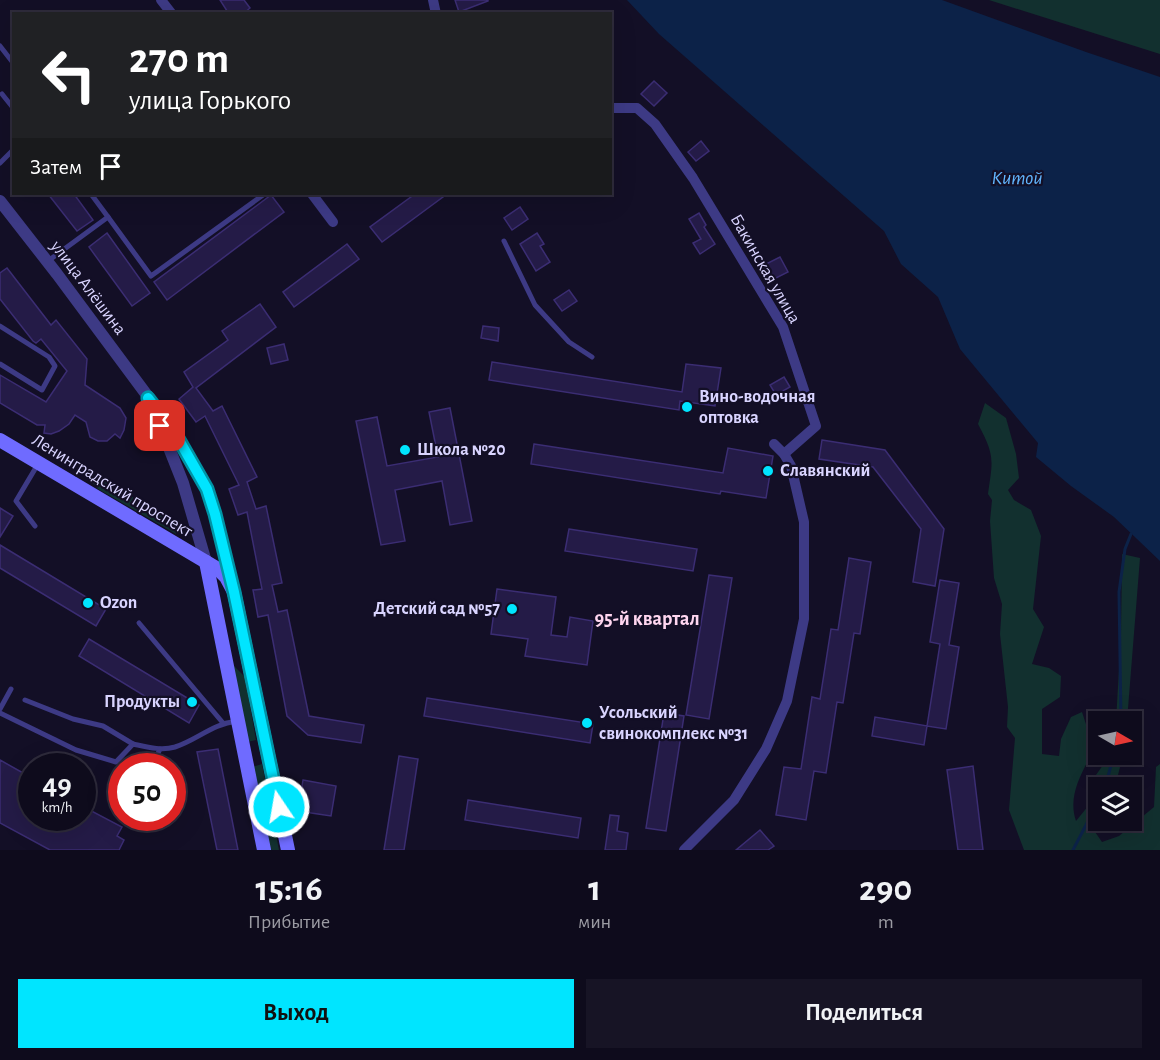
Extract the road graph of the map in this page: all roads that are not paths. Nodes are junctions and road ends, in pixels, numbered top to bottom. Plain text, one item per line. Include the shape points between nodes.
1 (161, 0) edge
2 (170, 12) edge
3 (0, 46) edge
4 (12, 61) edge
5 (2, 94) dead end
6 (12, 107) edge
7 (612, 108) edge
8 (12, 151) edge
9 (0, 164) edge
10 (92, 195) edge
11 (262, 195) dead end
12 (313, 195) edge
13 (0, 201) edge
14 (108, 217) junction
15 (333, 222) dead end
16 (504, 241) dead end
17 (47, 262) junction
18 (0, 326) edge
19 (592, 357) dead end
20 (0, 364) edge
21 (148, 398) junction
22 (0, 440) edge
23 (774, 444) dead end
24 (784, 454) junction
25 (39, 463) junction
26 (34, 526) dead end
27 (206, 562) junction
28 (234, 592) junction
29 (139, 623) dead end
30 (11, 689) dead end
31 (25, 700) dead end
32 (0, 711) edge
33 (230, 722) junction
34 (133, 744) junction
35 (160, 749) junction
36 (158, 753) edge
37 (269, 759) junction
38 (247, 768) junction
39 (264, 850) edge
40 (288, 850) edge
41 (684, 850) edge

1 - 2 street
3 - 4 lane
5 - 6 lane
7 - 24 street, Бакинская улица via 637,108 655,124 693,178 783,327 816,426
8 - 9 lane
10 - 14 lane
11 - 14 lane via 151,276
12 - 15 street
13 - 17 street, улица Алёшина
14 - 17 lane
16 - 19 lane via 535,305 569,342
17 - 21 street, улица Алёшина
18 - 20 lane via 49,357 55,366 42,390
21 - 27 street via 183,483
21 - 28 street via 175,433 207,489
22 - 25 main road, Ленинградский проспект
23 - 24 street
24 - 41 street via 791,466 804,522 804,619 787,701 766,749 734,800
25 - 26 lane via 16,501
25 - 27 main road, Ленинградский проспект
27 - 28 main road, Ленинградский проспект via 226,577
27 - 33 main road
28 - 37 main road
29 - 33 lane
30 - 32 lane
31 - 34 lane via 103,726
32 - 34 lane via 76,750 117,762
33 - 35 lane via 176,747
33 - 38 main road
34 - 35 lane
35 - 36 lane
37 - 38 main road via 263,754 254,755
37 - 40 main road
38 - 39 main road

